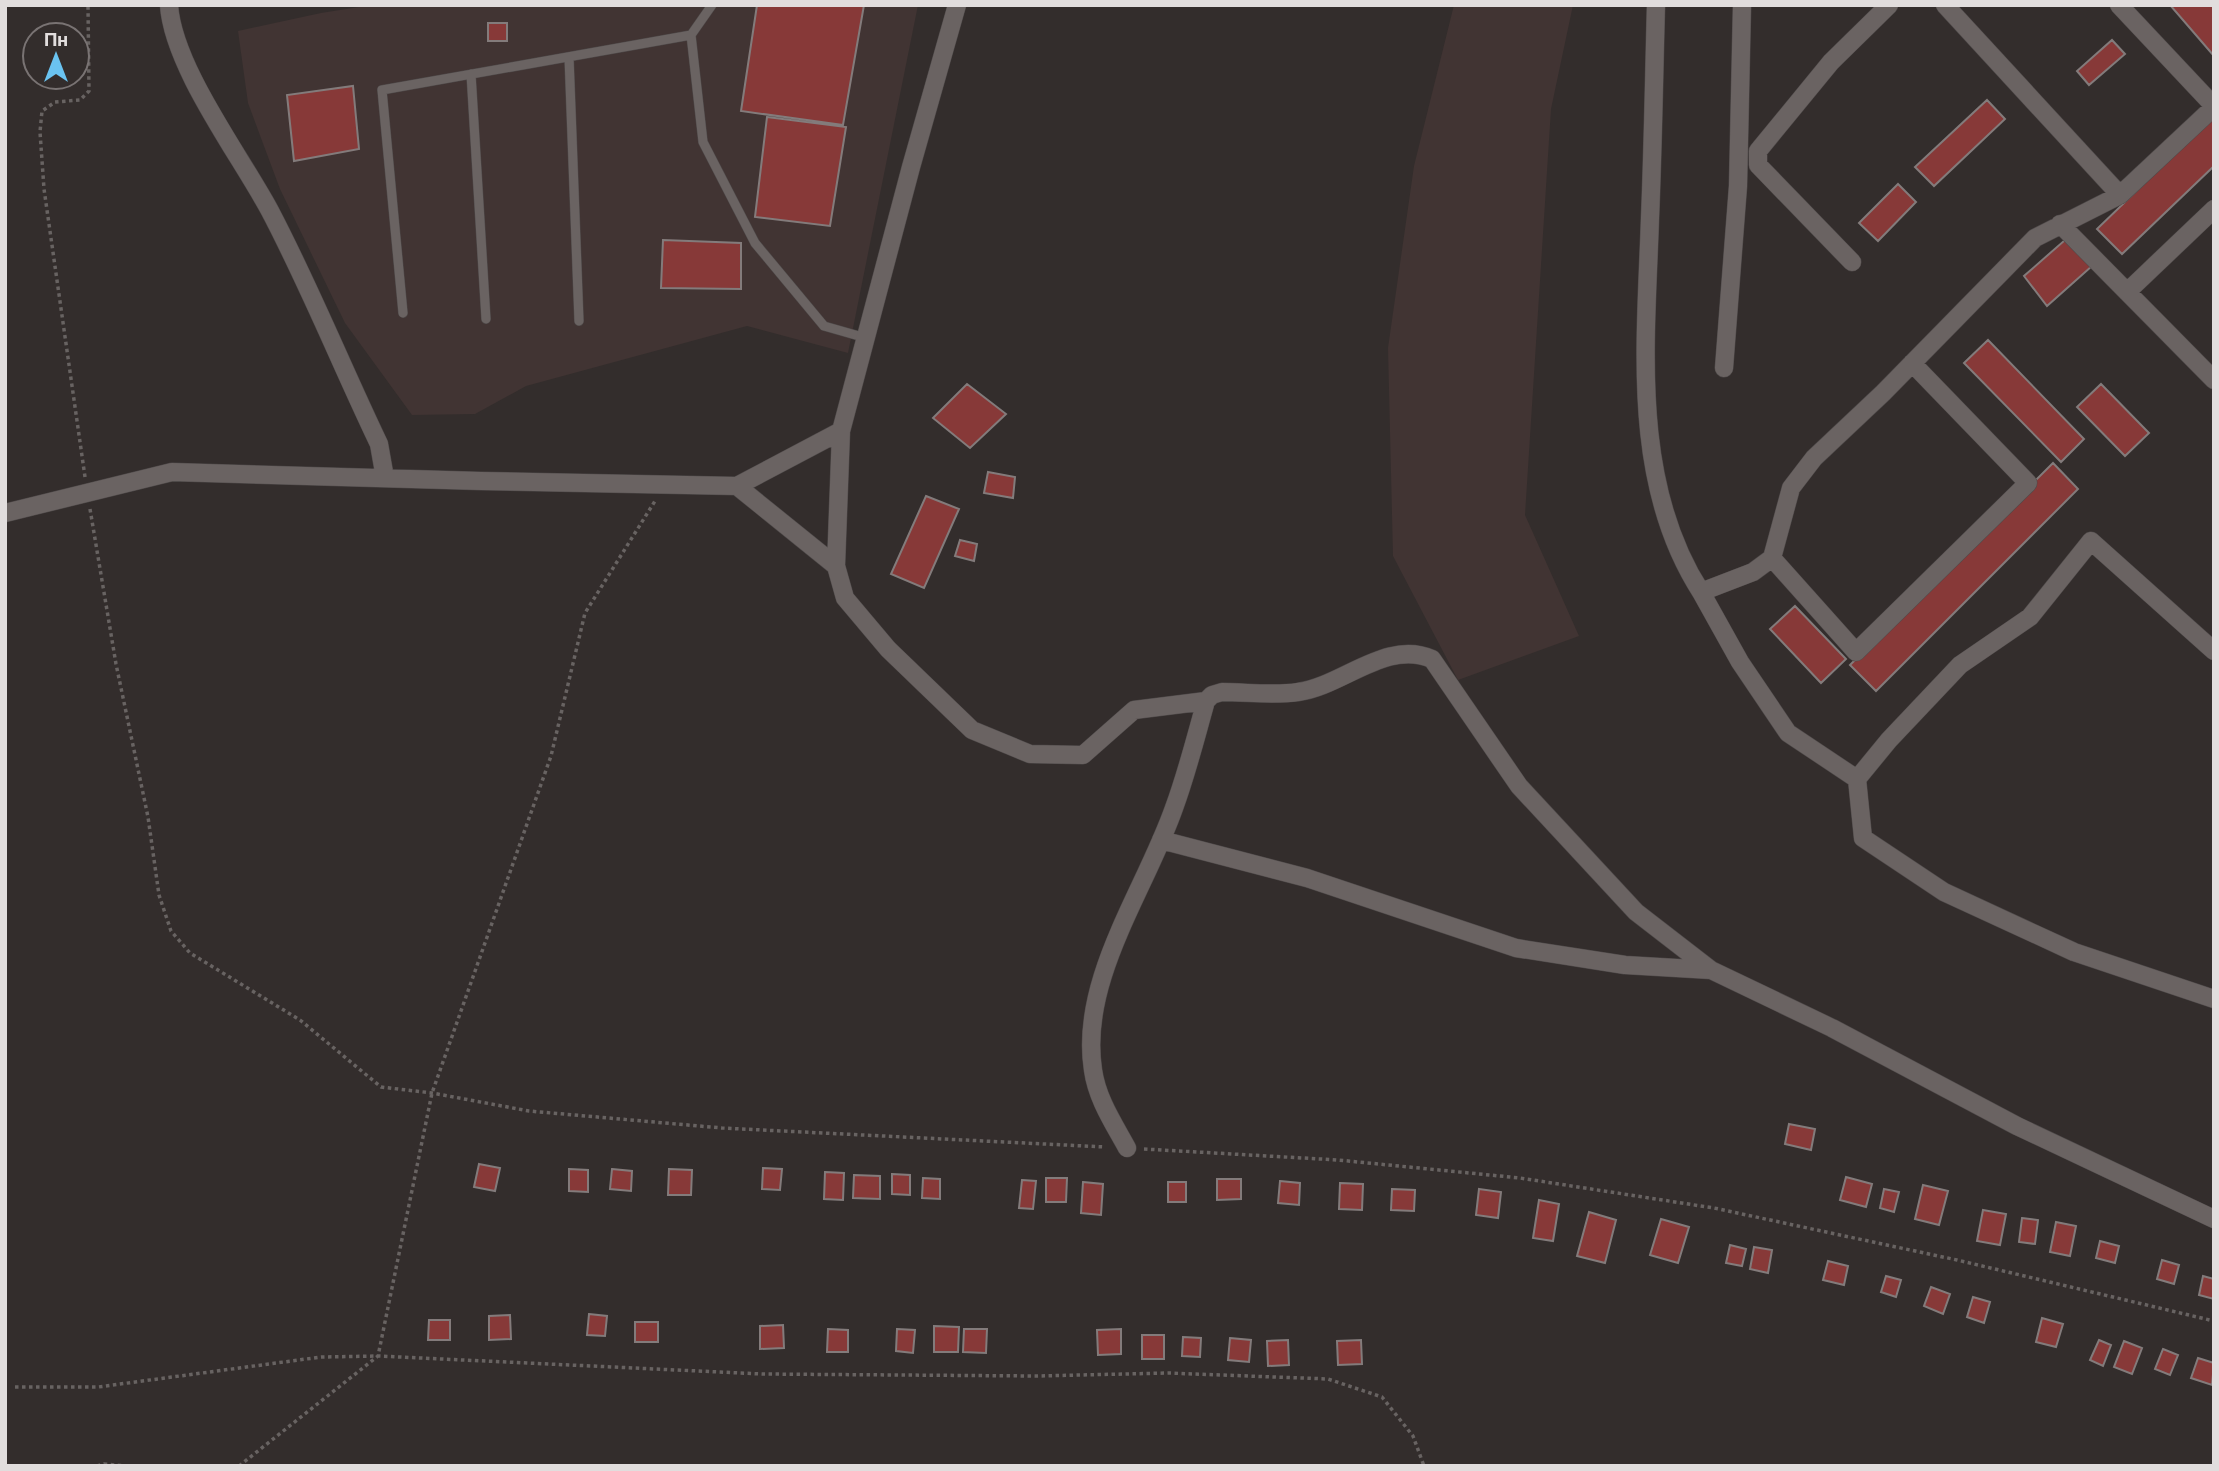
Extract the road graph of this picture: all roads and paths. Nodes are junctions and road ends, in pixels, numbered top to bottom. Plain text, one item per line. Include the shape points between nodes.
1 (88, 5) edge
2 (169, 5) edge
3 (712, 5) edge
4 (957, 5) edge
5 (1656, 5) edge
6 (1742, 5) edge
7 (1889, 5) edge
8 (1945, 5) edge
9 (2119, 5) edge
10 (691, 35) junction
11 (569, 57) junction
12 (471, 74) junction
13 (2214, 107) edge
14 (2120, 195) junction
15 (2214, 209) edge
16 (2060, 224) junction
17 (1852, 262) dead end
18 (2127, 292) junction
19 (402, 313) dead end
20 (486, 319) dead end
21 (579, 321) dead end
22 (866, 338) junction
23 (1912, 363) junction
24 (1724, 368) dead end
25 (2214, 380) edge
26 (842, 431) junction
27 (384, 478) junction
28 (666, 485) junction
29 (737, 486) junction
30 (88, 492) junction
31 (5, 513) edge
32 (1772, 558) junction
33 (836, 566) junction
34 (1701, 592) junction
35 (2214, 651) edge
36 (1206, 701) junction
37 (1857, 779) junction
38 (1161, 840) junction
39 (1711, 970) junction
40 (2214, 999) edge
41 (432, 1093) junction
42 (1127, 1149) junction
43 (2214, 1219) edge
44 (2214, 1321) edge
45 (379, 1356) junction
46 (15, 1387) dead end
47 (97, 1466) edge
48 (127, 1466) edge
49 (239, 1466) edge
50 (1424, 1466) edge

1 - 30 path via 89,91 80,100 55,102 42,111 40,132 44,189
2 - 27 street via 188,69 270,211 379,444
3 - 10 lane
4 - 22 street
5 - 34 street via 1647,424 1661,501 1685,567
6 - 24 street via 1738,186
7 - 17 street via 1831,62 1758,151 1758,165
8 - 14 street
9 - 13 street
10 - 11 lane
10 - 22 lane via 703,142 755,243 824,326
11 - 12 lane
11 - 21 lane
12 - 19 lane via 382,90
12 - 20 lane
13 - 14 street
14 - 16 street
15 - 18 street
16 - 18 street
16 - 23 street via 2035,238
18 - 25 street
22 - 26 street
23 - 32 street via 1814,458 1791,488
23 - 32 street via 2028,483 1856,652
26 - 29 street
26 - 33 street
27 - 28 street
27 - 30 street via 172,472
28 - 29 street
28 - 41 path via 585,613 551,756
29 - 33 street
30 - 31 street
30 - 41 path via 159,895 171,931 190,953 300,1020 381,1087
32 - 34 street via 1752,572
33 - 36 street via 845,598 888,649 972,730 1030,754 1083,755 1134,710
34 - 37 street via 1740,662 1788,733
35 - 37 street via 2091,541 2030,617 1960,664
36 - 38 street
36 - 39 street via 1222,692 1299,692 1403,653 1432,659 1519,786 1636,912
37 - 40 street via 1863,838 1944,892 2074,952
38 - 39 street via 1307,878 1516,948 1625,965
38 - 42 street via 1108,961 1091,1019 1093,1071 1103,1104
39 - 43 street via 2017,1126
41 - 42 path via 529,1111 722,1128
41 - 45 path
42 - 44 path via 1338,1160 1520,1178 1701,1206
45 - 46 path via 321,1357 98,1387
45 - 49 path
45 - 50 path via 762,1374 1168,1373 1328,1379 1382,1397 1413,1436
47 - 48 path

